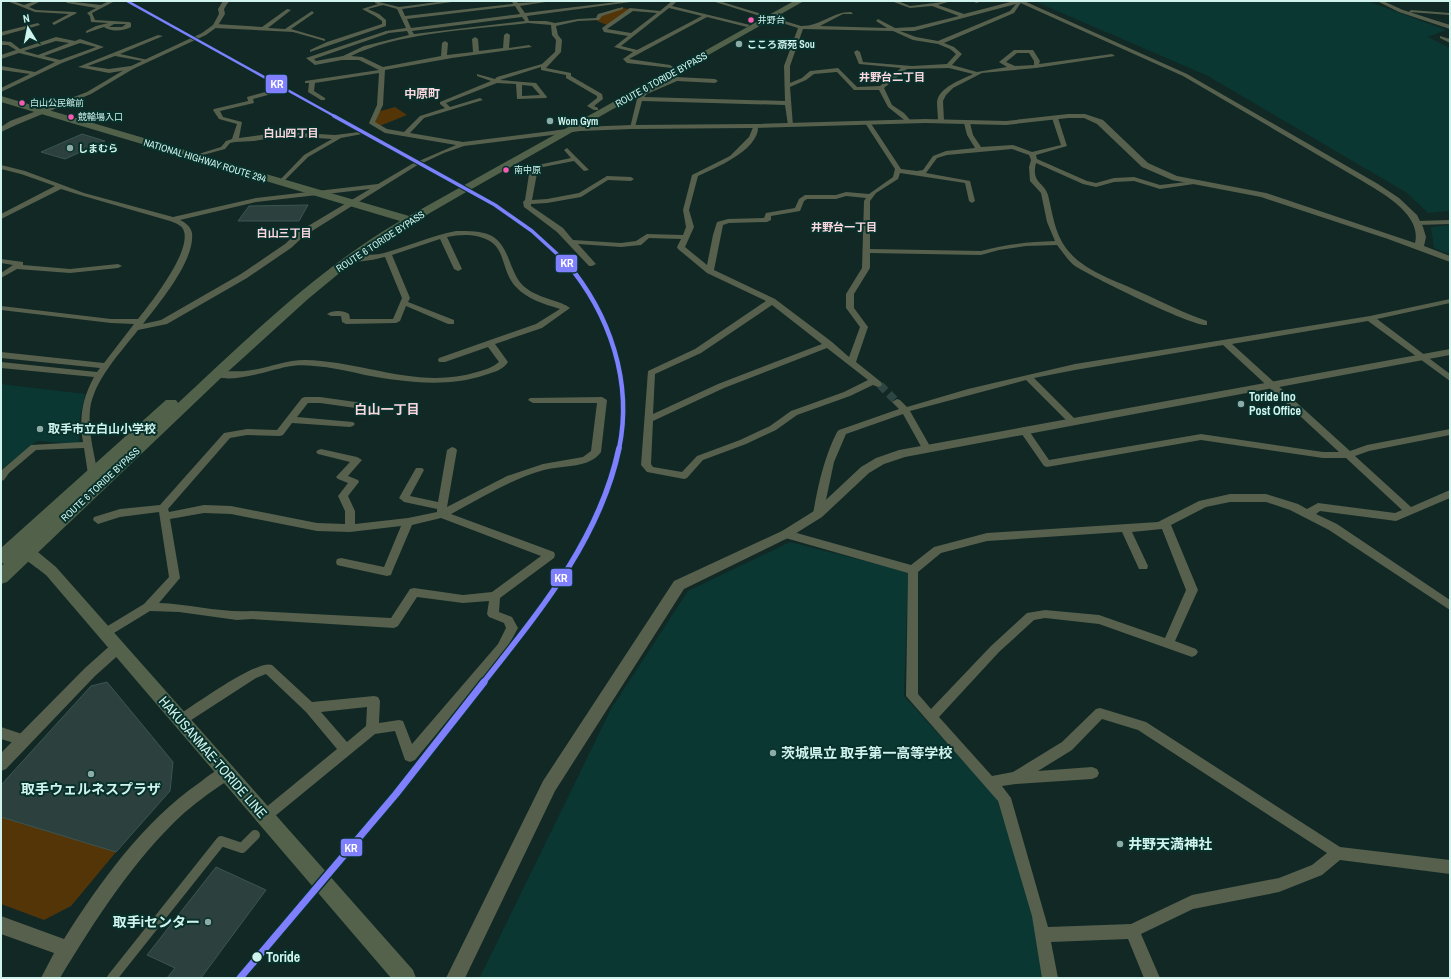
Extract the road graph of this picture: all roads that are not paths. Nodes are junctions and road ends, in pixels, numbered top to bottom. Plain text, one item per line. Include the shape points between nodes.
1 (9, 1) edge
2 (39, 1) edge
3 (113, 1) edge
4 (232, 1) edge
5 (375, 1) edge
6 (457, 1) edge
7 (550, 1) edge
8 (636, 1) edge
9 (675, 1) edge
10 (714, 1) edge
11 (790, 1) edge
12 (800, 1) edge
13 (893, 1) edge
14 (949, 1) edge
15 (1020, 1) edge
16 (1379, 1) edge
17 (68, 2) edge
18 (225, 2) edge
19 (435, 2) edge
20 (515, 3) edge
21 (61, 4) dead end
22 (382, 4) junction
23 (933, 5) junction
24 (668, 6) junction
25 (24, 7) junction
26 (55, 7) dead end
27 (104, 7) junction
28 (398, 8) junction
29 (632, 9) junction
30 (289, 10) dead end
31 (44, 11) junction
32 (1401, 11) junction
33 (312, 12) dead end
34 (660, 12) junction
35 (76, 13) junction
36 (89, 13) junction
37 (851, 13) dead end
38 (1450, 14) edge
39 (524, 15) junction
40 (707, 15) junction
41 (965, 15) junction
42 (766, 17) junction
43 (404, 18) junction
44 (878, 20) dead end
45 (114, 22) junction
46 (528, 22) junction
47 (38, 24) dead end
48 (54, 24) dead end
49 (108, 25) junction
50 (553, 25) junction
51 (747, 25) junction
52 (215, 26) junction
53 (801, 27) junction
54 (814, 27) junction
55 (1450, 27) edge
56 (262, 29) junction
57 (408, 29) junction
58 (893, 30) junction
59 (286, 31) junction
60 (88, 32) dead end
61 (1, 34) edge
62 (507, 35) dead end
63 (632, 35) junction
64 (160, 36) dead end
65 (412, 36) junction
66 (1450, 36) edge
67 (475, 39) dead end
68 (324, 40) dead end
69 (1450, 41) edge
70 (2, 43) edge
71 (75, 43) junction
72 (445, 43) dead end
73 (939, 43) junction
74 (529, 47) dead end
75 (506, 48) junction
76 (93, 49) junction
77 (20, 52) junction
78 (476, 52) junction
79 (638, 52) junction
80 (857, 52) dead end
81 (115, 54) junction
82 (40, 56) junction
83 (1112, 56) dead end
84 (1, 57) edge
85 (342, 58) junction
86 (444, 58) junction
87 (310, 59) junction
88 (146, 60) junction
89 (60, 62) junction
90 (543, 65) junction
91 (949, 66) junction
92 (1036, 66) junction
93 (81, 67) junction
94 (670, 67) junction
95 (906, 67) junction
96 (1, 68) edge
97 (130, 68) junction
98 (1014, 68) junction
99 (382, 70) junction
100 (33, 73) junction
101 (979, 74) junction
102 (479, 75) dead end
103 (496, 81) junction
104 (715, 81) dead end
105 (519, 83) junction
106 (787, 86) junction
107 (881, 88) junction
108 (1, 90) edge
109 (273, 92) dead end
110 (642, 94) junction
111 (1, 99) edge
112 (323, 99) dead end
113 (480, 100) dead end
114 (788, 103) junction
115 (448, 108) junction
116 (596, 109) junction
117 (45, 112) junction
118 (1055, 118) junction
119 (908, 121) junction
120 (941, 121) junction
121 (868, 123) junction
122 (967, 123) junction
123 (791, 125) junction
124 (756, 126) junction
125 (632, 127) junction
126 (1, 130) edge
127 (569, 130) junction
128 (552, 133) junction
129 (359, 134) dead end
130 (406, 134) junction
131 (344, 136) junction
132 (235, 140) junction
133 (463, 144) junction
134 (979, 149) junction
135 (567, 150) dead end
136 (194, 157) junction
137 (1033, 157) junction
138 (575, 158) junction
139 (1, 167) edge
140 (586, 170) dead end
141 (897, 171) junction
142 (918, 173) junction
143 (631, 179) dead end
144 (474, 180) junction
145 (280, 182) junction
146 (1194, 182) junction
147 (61, 186) junction
148 (382, 186) junction
149 (317, 194) junction
150 (872, 196) junction
151 (972, 201) dead end
152 (526, 202) junction
153 (352, 204) junction
154 (2, 215) edge
155 (173, 219) junction
156 (404, 219) junction
157 (1450, 222) edge
158 (1418, 223) junction
159 (443, 237) junction
160 (686, 238) junction
161 (573, 242) junction
162 (1059, 243) junction
163 (1419, 247) junction
164 (866, 251) junction
165 (388, 254) junction
166 (350, 258) junction
167 (1450, 259) edge
168 (1, 261) edge
169 (592, 264) dead end
170 (118, 266) dead end
171 (15, 267) junction
172 (458, 269) dead end
173 (710, 271) junction
174 (1, 276) edge
175 (1450, 300) edge
176 (772, 301) junction
177 (405, 303) junction
178 (1, 308) edge
179 (331, 314) dead end
180 (1370, 318) junction
181 (451, 322) dead end
182 (1204, 323) dead end
183 (138, 325) junction
184 (1226, 343) junction
185 (490, 344) junction
186 (828, 344) junction
187 (1450, 352) edge
188 (1, 355) edge
189 (1423, 357) junction
190 (442, 360) dead end
191 (852, 362) junction
192 (1, 365) edge
193 (106, 366) junction
194 (217, 374) junction
195 (100, 375) junction
196 (1028, 377) junction
197 (1450, 378) edge
198 (1271, 384) junction
199 (533, 400) dead end
200 (897, 402) tunnel mouth
201 (363, 406) dead end
202 (904, 410) junction
203 (290, 420) junction
204 (648, 420) junction
205 (1072, 421) junction
206 (350, 424) dead end
207 (1024, 430) junction
208 (1450, 432) edge
209 (89, 445) junction
210 (926, 448) junction
211 (452, 450) dead end
212 (321, 452) dead end
213 (1349, 455) junction
214 (419, 470) dead end
215 (92, 474) junction
216 (1, 478) edge
217 (1450, 494) edge
218 (442, 510) junction
219 (1409, 511) junction
220 (164, 512) junction
221 (818, 514) junction
222 (1308, 514) junction
223 (98, 520) dead end
224 (408, 522) junction
225 (1165, 524) junction
226 (350, 528) junction
227 (1125, 528) junction
228 (786, 534) junction
229 (21, 549) junction
230 (1, 558) edge
231 (341, 562) dead end
232 (1143, 566) dead end
233 (913, 570) junction
234 (1, 577) edge
235 (496, 596) junction
236 (1450, 606) edge
237 (148, 607) junction
238 (105, 633) junction
239 (1168, 644) junction
240 (118, 647) junction
241 (1192, 652) dead end
242 (310, 708) junction
243 (931, 717) junction
244 (181, 720) junction
245 (372, 729) junction
246 (1, 733) edge
247 (24, 740) junction
248 (345, 749) junction
249 (1, 764) edge
250 (227, 772) junction
251 (1092, 773) dead end
252 (1015, 778) junction
253 (990, 782) junction
254 (264, 817) junction
255 (254, 835) dead end
256 (1338, 853) junction
257 (1450, 867) edge
258 (1, 925) edge
259 (1132, 931) junction
260 (1043, 935) junction
261 (67, 949) junction
262 (50, 978) edge
263 (112, 978) edge
264 (405, 978) edge
265 (454, 978) edge
266 (1050, 978) edge
267 (1152, 978) edge

1 - 25 street
2 - 25 street
3 - 27 street
4 - 18 street
5 - 22 street
6 - 19 street
7 - 20 street
8 - 39 street
9 - 24 street
10 - 42 street
11 - 42 highway, ROUTE 6 TORIDE BYPASS
12 - 42 highway, ROUTE 6 TORIDE BYPASS
13 - 23 street via 910,7
14 - 23 street
15 - 41 street
15 - 73 street via 1012,12
15 - 158 street via 1195,81 1385,191
16 - 32 street
17 - 21 street
17 - 27 street
18 - 52 street
19 - 28 street
20 - 39 street
20 - 43 street
22 - 28 street
22 - 87 street via 364,9 377,15 384,21 384,25 304,54
23 - 41 street
24 - 34 street
24 - 40 street
25 - 31 street
26 - 31 street
27 - 36 street
28 - 43 street
29 - 34 street
29 - 50 street via 618,8 600,15 597,19
29 - 63 street via 604,29
30 - 56 street
31 - 35 street
32 - 38 street
32 - 55 street
33 - 59 street
34 - 63 street
35 - 36 street
35 - 48 street
36 - 45 street via 92,14 93,21
37 - 54 street via 842,13
39 - 46 street
39 - 57 street
40 - 51 street
40 - 79 street
41 - 58 street via 914,29
42 - 51 highway, ROUTE 6 TORIDE BYPASS
42 - 53 street
42 - 110 highway, ROUTE 6 TORIDE BYPASS
43 - 57 street
44 - 58 street
45 - 49 street
45 - 49 street via 129,23 128,27 123,29 107,28
46 - 50 street via 546,22
46 - 65 street
47 - 61 street
49 - 60 street via 98,26
50 - 90 street via 559,40 558,52
51 - 94 highway, ROUTE 6 TORIDE BYPASS
52 - 56 street
52 - 88 street via 204,34
53 - 54 street
53 - 106 street via 787,64
54 - 58 street
56 - 59 street
57 - 65 street
57 - 87 street via 388,32
58 - 73 street via 912,39
59 - 68 street
62 - 75 street
63 - 79 street via 617,47
64 - 81 street
65 - 85 street via 366,47
66 - 69 street via 1442,37
67 - 78 street
70 - 77 street via 9,42
71 - 76 street via 80,41 101,46
71 - 77 street via 56,39
71 - 82 street
72 - 86 street
73 - 91 street via 959,54
74 - 75 street
75 - 78 street
76 - 81 street
76 - 89 street
77 - 82 street
77 - 84 street
78 - 86 street
79 - 94 street via 626,59 629,62
80 - 95 street via 861,63
81 - 88 street
81 - 93 street
82 - 89 street
83 - 92 street
85 - 87 street via 315,63
85 - 99 street via 360,58
86 - 99 street via 412,60
88 - 97 street
89 - 93 street
89 - 100 street
90 - 103 street
90 - 116 street via 543,69 548,71 569,74 568,78 600,95 600,99 590,106
91 - 95 street via 931,66 926,69
91 - 101 street
92 - 98 street
92 - 98 street via 1037,61 1031,51 1016,51 1002,62
93 - 97 street via 109,71
94 - 116 highway, ROUTE 6 TORIDE BYPASS
95 - 107 street
96 - 100 street
97 - 117 street via 98,89
98 - 101 street
99 - 112 street via 309,81 311,92
99 - 130 street via 380,105 372,123 385,131
100 - 108 street
101 - 120 street via 951,87 943,94 940,101
102 - 103 street
103 - 105 street
103 - 115 street via 442,103
104 - 110 street via 676,79
105 - 105 street via 534,84 544,97 519,98
106 - 107 street via 804,79 812,72 838,70 856,89
106 - 114 street
107 - 119 street via 890,106
109 - 132 street via 249,98 252,102 216,110 222,118 240,123
110 - 114 street
110 - 125 street
110 - 127 highway, ROUTE 6 TORIDE BYPASS
111 - 117 highway, NATIONAL HIGHWAY ROUTE 294
113 - 115 street
114 - 123 street
115 - 130 street via 422,117
116 - 128 highway, ROUTE 6 TORIDE BYPASS
117 - 126 street
117 - 136 highway, NATIONAL HIGHWAY ROUTE 294
118 - 122 street
118 - 137 street via 1064,146
118 - 146 street via 1085,116 1100,122 1145,165 1175,178
119 - 120 street
119 - 121 street
120 - 122 street
121 - 123 street
121 - 141 street
122 - 134 street via 970,136
123 - 124 street
124 - 125 street
124 - 160 street via 752,138 732,157 695,175 686,210 690,227
125 - 127 street
127 - 128 street
127 - 144 highway, ROUTE 6 TORIDE BYPASS
128 - 133 street
128 - 144 highway, ROUTE 6 TORIDE BYPASS
129 - 131 street
130 - 133 street
131 - 132 street via 317,137 293,134
131 - 145 street via 306,156
132 - 136 street via 228,142 223,148
133 - 148 street via 414,165
134 - 137 street via 1013,147
134 - 142 street via 935,157 925,171
135 - 138 street
136 - 145 highway, NATIONAL HIGHWAY ROUTE 294
137 - 146 street via 1085,183 1096,185 1114,180 1134,179 1160,187
137 - 162 street via 1033,181 1044,193
138 - 140 street
138 - 152 street via 535,167
139 - 147 street
141 - 142 street
141 - 150 street via 896,178
142 - 151 street via 968,182
143 - 152 street via 607,178 580,195
144 - 156 highway, ROUTE 6 TORIDE BYPASS
145 - 149 highway, NATIONAL HIGHWAY ROUTE 294
146 - 163 street via 1263,195
147 - 154 street
147 - 155 street
148 - 149 street
148 - 153 street
149 - 153 highway, NATIONAL HIGHWAY ROUTE 294
149 - 155 street via 245,202
150 - 164 street via 868,201
150 - 173 street via 846,194 836,197 805,197 801,200 798,210 768,214 766,220 728,221 720,224 713,244
152 - 161 street via 527,207
153 - 156 highway, NATIONAL HIGHWAY ROUTE 294
153 - 183 street via 301,234 244,276 164,322
155 - 183 street via 182,223 188,233 185,253 175,273
156 - 166 highway, ROUTE 6 TORIDE BYPASS
156 - 215 highway, ROUTE 6 TORIDE BYPASS via 337,257 291,293
157 - 158 street
158 - 163 street via 1422,234
159 - 165 street via 422,241
159 - 172 street
159 - 185 street via 464,232 493,238 499,244 514,280 528,294 566,308 539,326
160 - 161 street via 647,236 634,245
160 - 173 street via 681,247
161 - 169 street
162 - 164 street via 1019,245 981,253
162 - 182 street via 1076,263 1091,273 1180,316
163 - 167 street
164 - 191 street via 866,268 850,294 850,308 864,327
165 - 166 street
165 - 177 street via 406,298
166 - 194 highway, ROUTE 6 TORIDE BYPASS
168 - 171 street via 20,264
170 - 171 street via 70,271
171 - 174 street
173 - 176 street
175 - 180 street
176 - 186 street
176 - 204 street via 698,351 651,373
177 - 179 street via 396,321 346,322 345,314
177 - 181 street
178 - 183 street
180 - 184 street
180 - 189 street
183 - 193 street
184 - 196 street
184 - 198 street
185 - 190 street
185 - 194 street via 504,362 501,366 477,376 453,380 410,379 336,366 295,363 245,374
186 - 191 street
186 - 204 street via 721,386
187 - 189 street
188 - 193 street
189 - 197 street
189 - 198 street
191 - 204 street via 877,383 794,413 773,428 700,458 684,476 650,470 646,465
192 - 195 street
193 - 195 street
194 - 229 highway, ROUTE 6 TORIDE BYPASS
195 - 209 street via 86,403 84,420
196 - 202 street
196 - 205 street
198 - 205 street
198 - 213 street
199 - 218 street via 602,400 596,452 586,460 544,467 510,478
200 - 202 street
201 - 203 street via 305,400
202 - 210 street
202 - 221 street via 842,432 824,479
203 - 206 street
203 - 220 street via 280,433 247,432 227,435
205 - 207 street
207 - 210 street
207 - 213 street via 1047,464 1201,437 1323,455
208 - 213 street via 1367,448
209 - 215 street
209 - 216 street via 34,447
210 - 221 street via 892,457 865,470
211 - 218 street
212 - 226 street via 357,460 341,477 354,482 343,496 350,511
213 - 219 street
214 - 218 street via 404,498
215 - 229 highway, ROUTE 6 TORIDE BYPASS
217 - 219 street
218 - 224 street
218 - 235 street via 550,555
219 - 222 street via 1396,517 1318,507
220 - 223 street via 120,513
220 - 226 street via 204,508 231,510 317,527
220 - 237 street via 175,578
221 - 228 street
222 - 225 street via 1294,506 1266,498 1230,498 1203,504
222 - 236 street via 1333,527
224 - 226 street
224 - 231 street via 387,572
225 - 227 street
225 - 239 street via 1192,590
227 - 232 street
227 - 233 street via 987,537 938,550
228 - 233 street
228 - 265 street via 679,585 549,786
229 - 230 highway, ROUTE 6 TORIDE BYPASS
229 - 234 highway, ROUTE 6 TORIDE BYPASS
229 - 238 main road, HAKUSANMAE-TORIDE LINE via 51,570
233 - 243 street via 912,696
235 - 237 street via 463,599 414,592 394,623 237,616 178,608
235 - 245 street via 493,614 508,620 512,628 502,647 410,756 399,725
237 - 238 street
238 - 240 main road, HAKUSANMAE-TORIDE LINE
239 - 241 street
239 - 243 street via 1099,620 1045,614 1031,616 995,649
240 - 244 main road, HAKUSANMAE-TORIDE LINE
240 - 247 street
242 - 244 street via 268,668 252,674
242 - 245 street via 374,701
242 - 248 street
243 - 253 street
244 - 250 main road, HAKUSANMAE-TORIDE LINE
245 - 248 street
246 - 247 street
247 - 249 street
248 - 254 street
250 - 254 main road, HAKUSANMAE-TORIDE LINE
250 - 261 street via 190,799 152,835
251 - 252 street
252 - 253 street
252 - 256 street via 1067,746 1100,713 1142,726
253 - 260 street via 1004,798
254 - 264 main road, HAKUSANMAE-TORIDE LINE
255 - 263 street via 242,848 221,841
256 - 257 street
256 - 259 street via 1317,870 1279,885 1192,902
258 - 261 street
259 - 260 street
259 - 267 street
260 - 266 street
261 - 262 street

